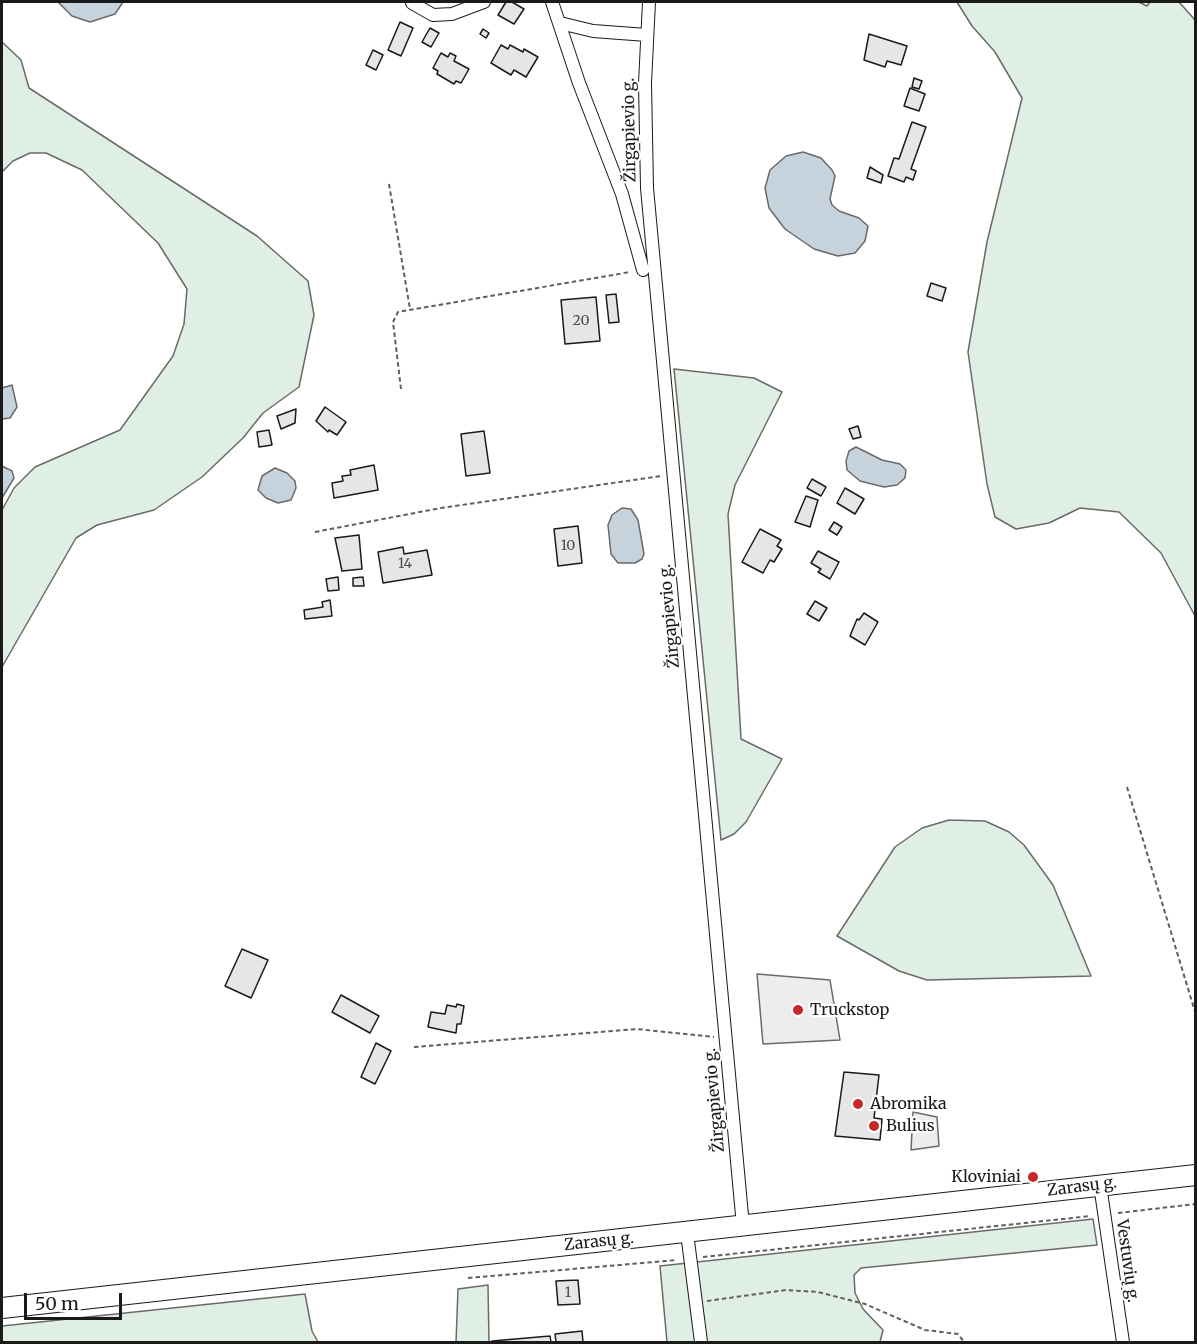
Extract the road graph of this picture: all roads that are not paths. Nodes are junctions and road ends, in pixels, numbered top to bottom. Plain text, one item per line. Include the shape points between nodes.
1 (484, 2) edge
2 (552, 2) edge
3 (649, 2) edge
4 (412, 3) dead end
5 (560, 23) junction
6 (647, 35) junction
7 (643, 270) road end
8 (1196, 1175) edge
9 (1100, 1185) junction
10 (743, 1226) junction
11 (687, 1233) junction
12 (2, 1308) edge
13 (701, 1342) edge
14 (1123, 1342) edge

1 - 4 street via 452,14 433,15
2 - 5 street
3 - 6 street, Žirgapievio g.
5 - 6 street via 593,31
5 - 7 street via 622,194
6 - 10 street, Žirgapievio g. via 647,188
8 - 9 highway, Zarasų g.
9 - 10 highway, Zarasų g.
9 - 14 street, Vestuvių g.
10 - 11 highway, Zarasų g.
11 - 12 highway, Zarasų g.
11 - 13 street

